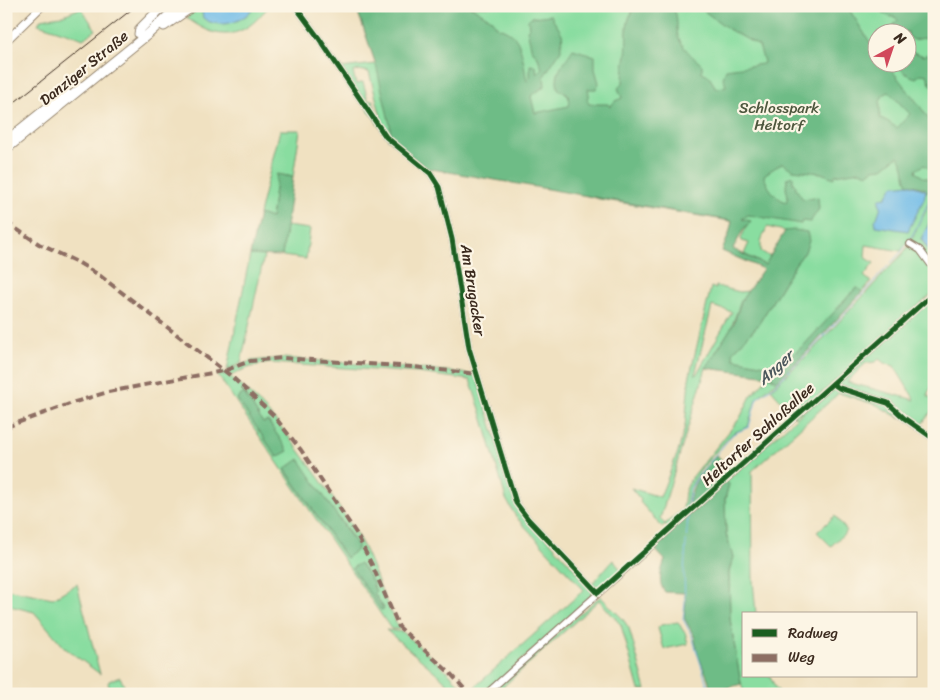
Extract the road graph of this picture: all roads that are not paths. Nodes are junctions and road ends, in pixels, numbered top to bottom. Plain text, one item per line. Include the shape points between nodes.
1 (42, 6) edge
2 (163, 6) edge
3 (170, 6) edge
4 (179, 6) edge
5 (193, 6) edge
6 (295, 6) edge
7 (143, 35) junction
8 (6, 41) edge
9 (6, 141) edge
10 (6, 149) edge
11 (910, 244) dead end
12 (934, 269) edge
13 (934, 293) edge
14 (833, 384) junction
15 (934, 438) edge
16 (598, 593) junction
17 (486, 694) edge

1 - 8 main road
2 - 7 highway via 140,29
3 - 7 highway, Danziger Straße
4 - 7 highway, Danziger Straße
5 - 7 highway via 152,34
6 - 16 street, Am Brugacker via 386,138 436,181 452,239 471,354 514,496 528,520
7 - 9 highway, Danziger Straße
7 - 10 highway, Danziger Straße
11 - 12 street via 920,250
13 - 14 street, Heltorfer Schloßallee
14 - 15 street via 888,403
14 - 16 street, Heltorfer Schloßallee
16 - 17 street, Heltorfer Schloßallee

